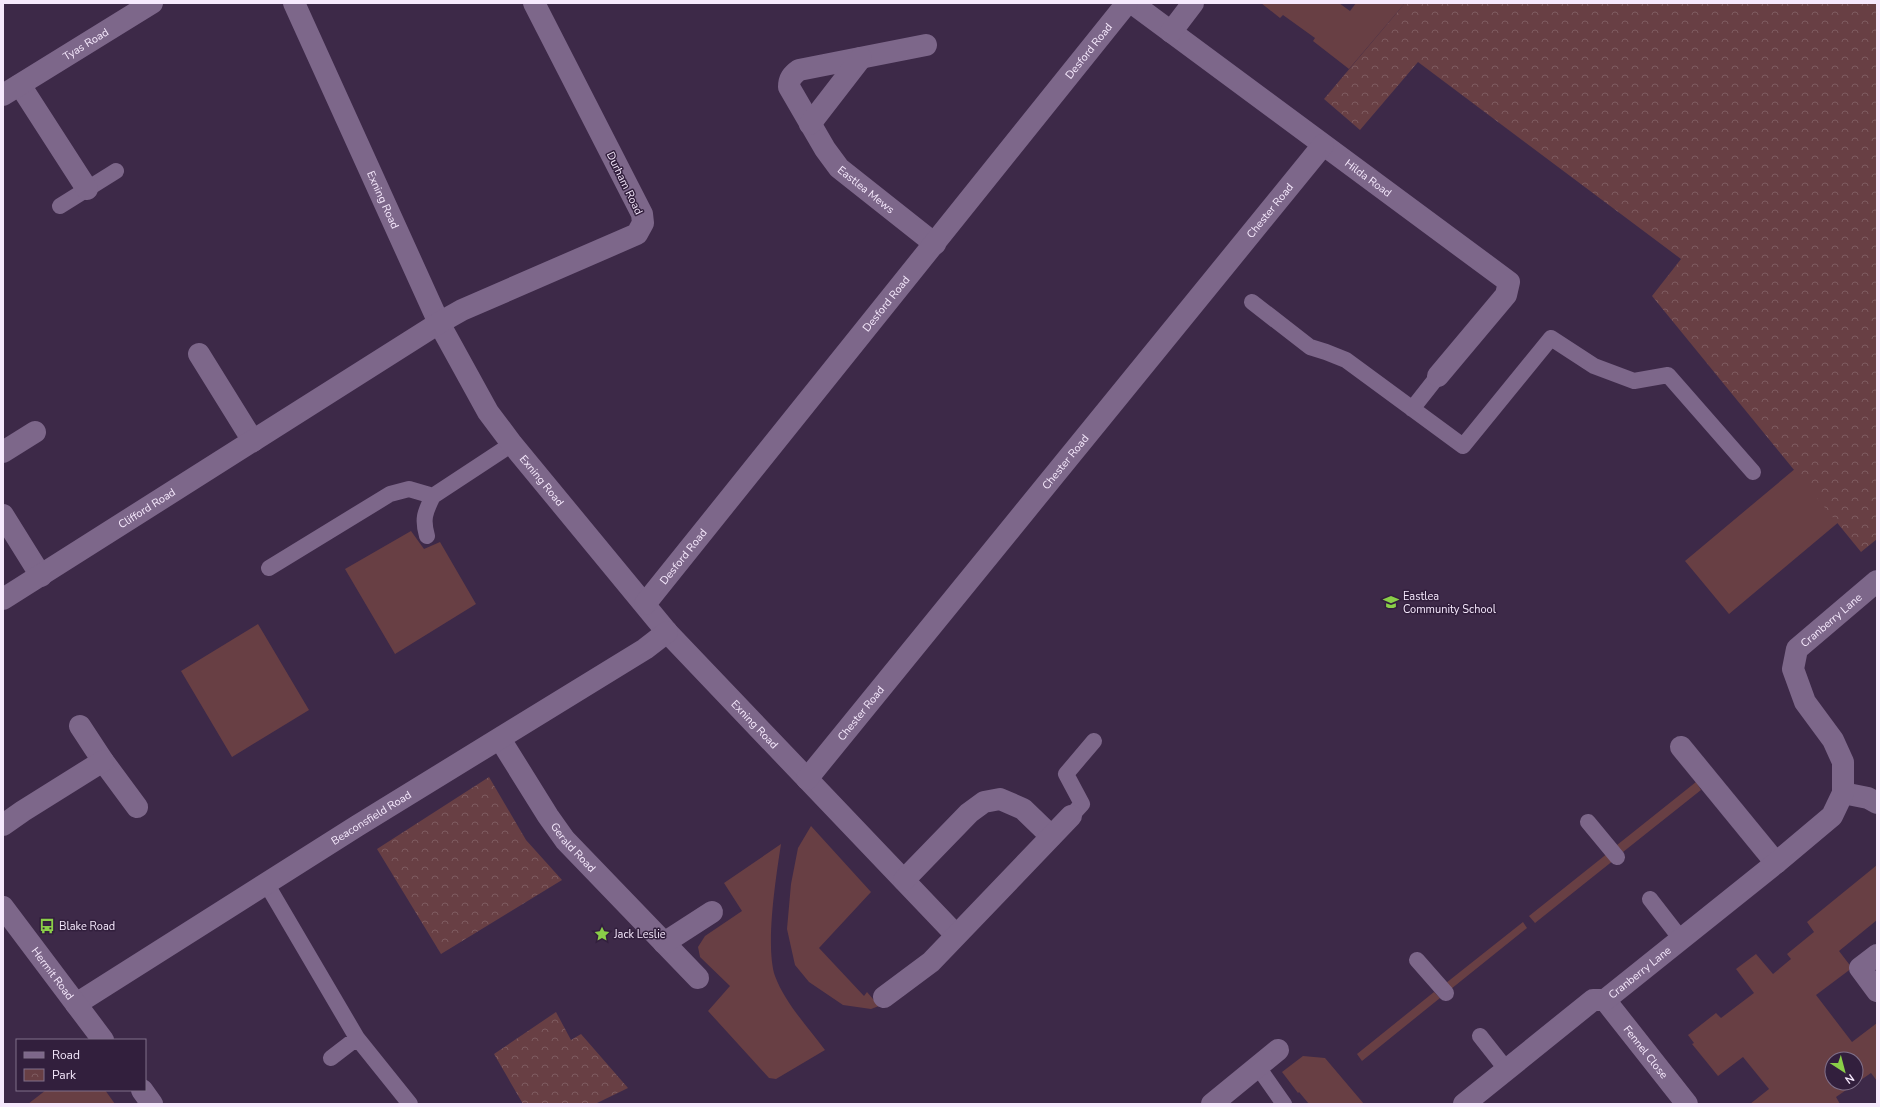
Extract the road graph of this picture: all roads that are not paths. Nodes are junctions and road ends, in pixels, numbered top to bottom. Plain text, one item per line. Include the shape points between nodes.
1 (152, 3) edge
2 (294, 3) edge
3 (534, 3) edge
4 (1127, 3) edge
5 (1132, 3) edge
6 (1193, 3) edge
7 (1171, 32) junction
8 (926, 45) dead end
9 (861, 58) junction
10 (11, 90) edge
11 (810, 124) junction
12 (1323, 145) junction
13 (116, 171) dead end
14 (87, 189) junction
15 (60, 206) dead end
16 (935, 244) junction
17 (1252, 302) dead end
18 (439, 323) junction
19 (199, 354) dead end
20 (1438, 376) joint
21 (1412, 409) junction
22 (36, 432) dead end
23 (253, 441) junction
24 (512, 444) junction
25 (3, 452) edge
26 (1753, 472) dead end
27 (433, 496) junction
28 (3, 515) edge
29 (427, 536) dead end
30 (269, 568) dead end
31 (41, 576) junction
32 (1877, 581) edge
33 (3, 600) edge
34 (645, 604) junction
35 (667, 632) junction
36 (80, 726) dead end
37 (500, 739) junction
38 (1094, 740) dead end
39 (1682, 747) dead end
40 (103, 761) junction
41 (807, 779) junction
42 (1843, 793) junction
43 (1877, 803) edge
44 (137, 807) dead end
45 (1071, 816) joint
46 (1588, 822) dead end
47 (3, 825) edge
48 (1051, 836) junction
49 (1617, 857) dead end
50 (1776, 863) junction
51 (904, 880) junction
52 (266, 883) junction
53 (1650, 899) dead end
54 (3, 907) edge
55 (712, 912) dead end
56 (956, 935) junction
57 (1681, 939) junction
58 (664, 943) junction
59 (1877, 955) edge
60 (1416, 960) dead end
61 (698, 978) dead end
62 (1877, 991) edge
63 (1446, 994) dead end
64 (884, 997) dead end
65 (1605, 1000) junction
66 (76, 1004) junction
67 (1480, 1036) dead end
68 (357, 1038) junction
69 (102, 1039) edge
70 (1278, 1050) dead end
71 (331, 1058) dead end
72 (1258, 1067) junction
73 (1506, 1069) junction
74 (143, 1091) edge
75 (152, 1104) edge
76 (410, 1104) edge
77 (1212, 1104) edge
78 (1284, 1104) edge
79 (1464, 1104) edge
80 (1687, 1104) edge

1 - 10 street, Tyas Road
2 - 18 street, Exning Road
3 - 18 street, Durham Road via 642,214 643,223 637,234 462,310
4 - 16 street, Desford Road
5 - 7 street, Hilda Road
6 - 7 street
7 - 12 street, Hilda Road
8 - 9 street, Eastlea Mews
9 - 11 street
9 - 11 street, Eastlea Mews via 806,68 793,74 789,87
10 - 14 street, Tyas Road
11 - 16 street, Eastlea Mews via 839,168
12 - 20 street, Hilda Road via 1509,282 1506,295
12 - 41 street, Chester Road
13 - 14 lane
14 - 15 lane
16 - 34 street, Desford Road
17 - 21 lane via 1310,347 1346,360
18 - 23 street, Clifford Road
18 - 24 street, Exning Road via 488,412
19 - 23 street
20 - 21 lane
21 - 26 lane via 1463,446 1551,338 1594,366 1634,381 1668,375
22 - 25 street
23 - 31 street, Clifford Road
24 - 27 lane
24 - 34 street, Exning Road
27 - 29 lane via 423,523
27 - 30 lane via 410,489 390,494
28 - 31 street
31 - 33 street, Clifford Road
32 - 42 street, Cranberry Lane via 1797,648 1793,669 1805,702 1833,740 1843,762
34 - 35 street, Exning Road
35 - 37 street, Beaconsfield Road via 645,649
35 - 41 street, Exning Road
36 - 40 street
37 - 52 street, Beaconsfield Road
37 - 58 street, Gerald Road via 565,840
38 - 45 lane via 1066,774 1082,804
39 - 50 street
40 - 44 street
40 - 47 street
41 - 51 street, Exning Road
42 - 43 street via 1868,798
42 - 50 street, Cranberry Lane via 1832,816
45 - 48 street
46 - 49 lane
48 - 51 street via 1023,809 1000,799 984,802 969,813
48 - 56 street
50 - 57 street, Cranberry Lane
51 - 56 street, Exning Road
52 - 66 street, Beaconsfield Road
52 - 68 lane
53 - 57 lane
54 - 66 street, Hermit Road
55 - 58 street
56 - 64 street via 931,962
57 - 65 street, Cranberry Lane
58 - 61 street, Gerald Road
59 - 62 street via 1860,968
60 - 63 lane
65 - 73 street, Cranberry Lane via 1594,1000
65 - 80 street, Fennel Close
66 - 69 street, Hermit Road
67 - 73 lane
68 - 71 lane
68 - 76 lane
70 - 72 street
72 - 77 street
72 - 78 lane
73 - 79 street, Cranberry Lane
74 - 75 street

